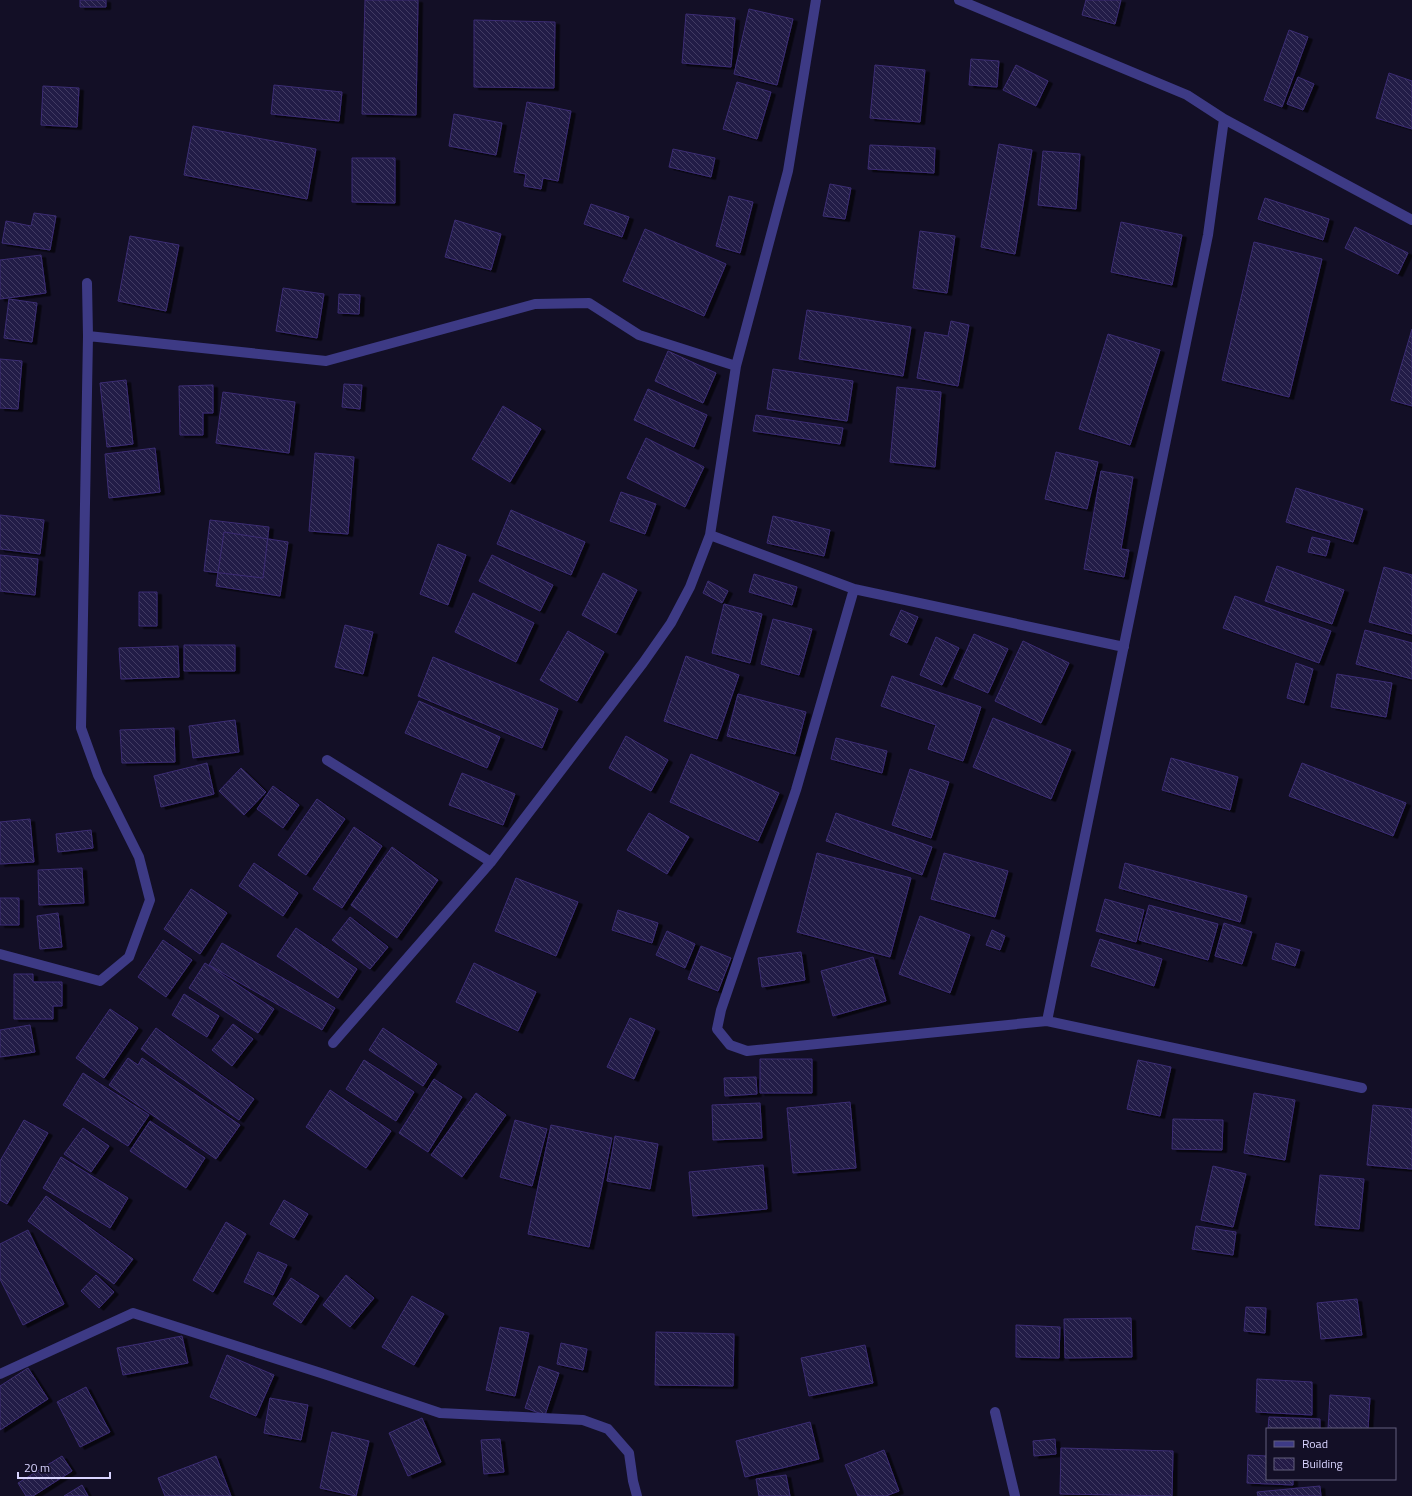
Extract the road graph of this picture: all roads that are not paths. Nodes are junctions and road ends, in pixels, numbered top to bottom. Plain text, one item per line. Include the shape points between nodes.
1 (816, 0) edge
2 (959, 0) edge
3 (1224, 119) junction
4 (1412, 220) edge
5 (87, 283) dead end
6 (88, 336) junction
7 (736, 366) junction
8 (710, 535) junction
9 (854, 588) junction
10 (1124, 647) junction
11 (327, 760) dead end
12 (491, 862) junction
13 (0, 954) edge
14 (1046, 1021) junction
15 (333, 1043) dead end
16 (1362, 1088) dead end
17 (0, 1374) edge
18 (995, 1412) dead end
19 (637, 1496) edge
20 (1015, 1496) edge

1 - 7 street via 788,171
2 - 3 street via 1187,94
3 - 4 street
3 - 10 street via 1208,235
5 - 6 street
6 - 7 street via 326,361 535,304 589,303 639,335
6 - 13 street via 81,728 98,775 139,857 150,900 129,957 100,981
7 - 8 street
8 - 9 street
8 - 12 street via 690,587 671,623
9 - 10 street
9 - 14 street via 796,790 721,1010 717,1029 730,1045 747,1051
10 - 14 street
11 - 12 street
12 - 15 street
14 - 16 street
17 - 19 street via 133,1313 440,1413 583,1420 608,1429 629,1453
18 - 20 street

